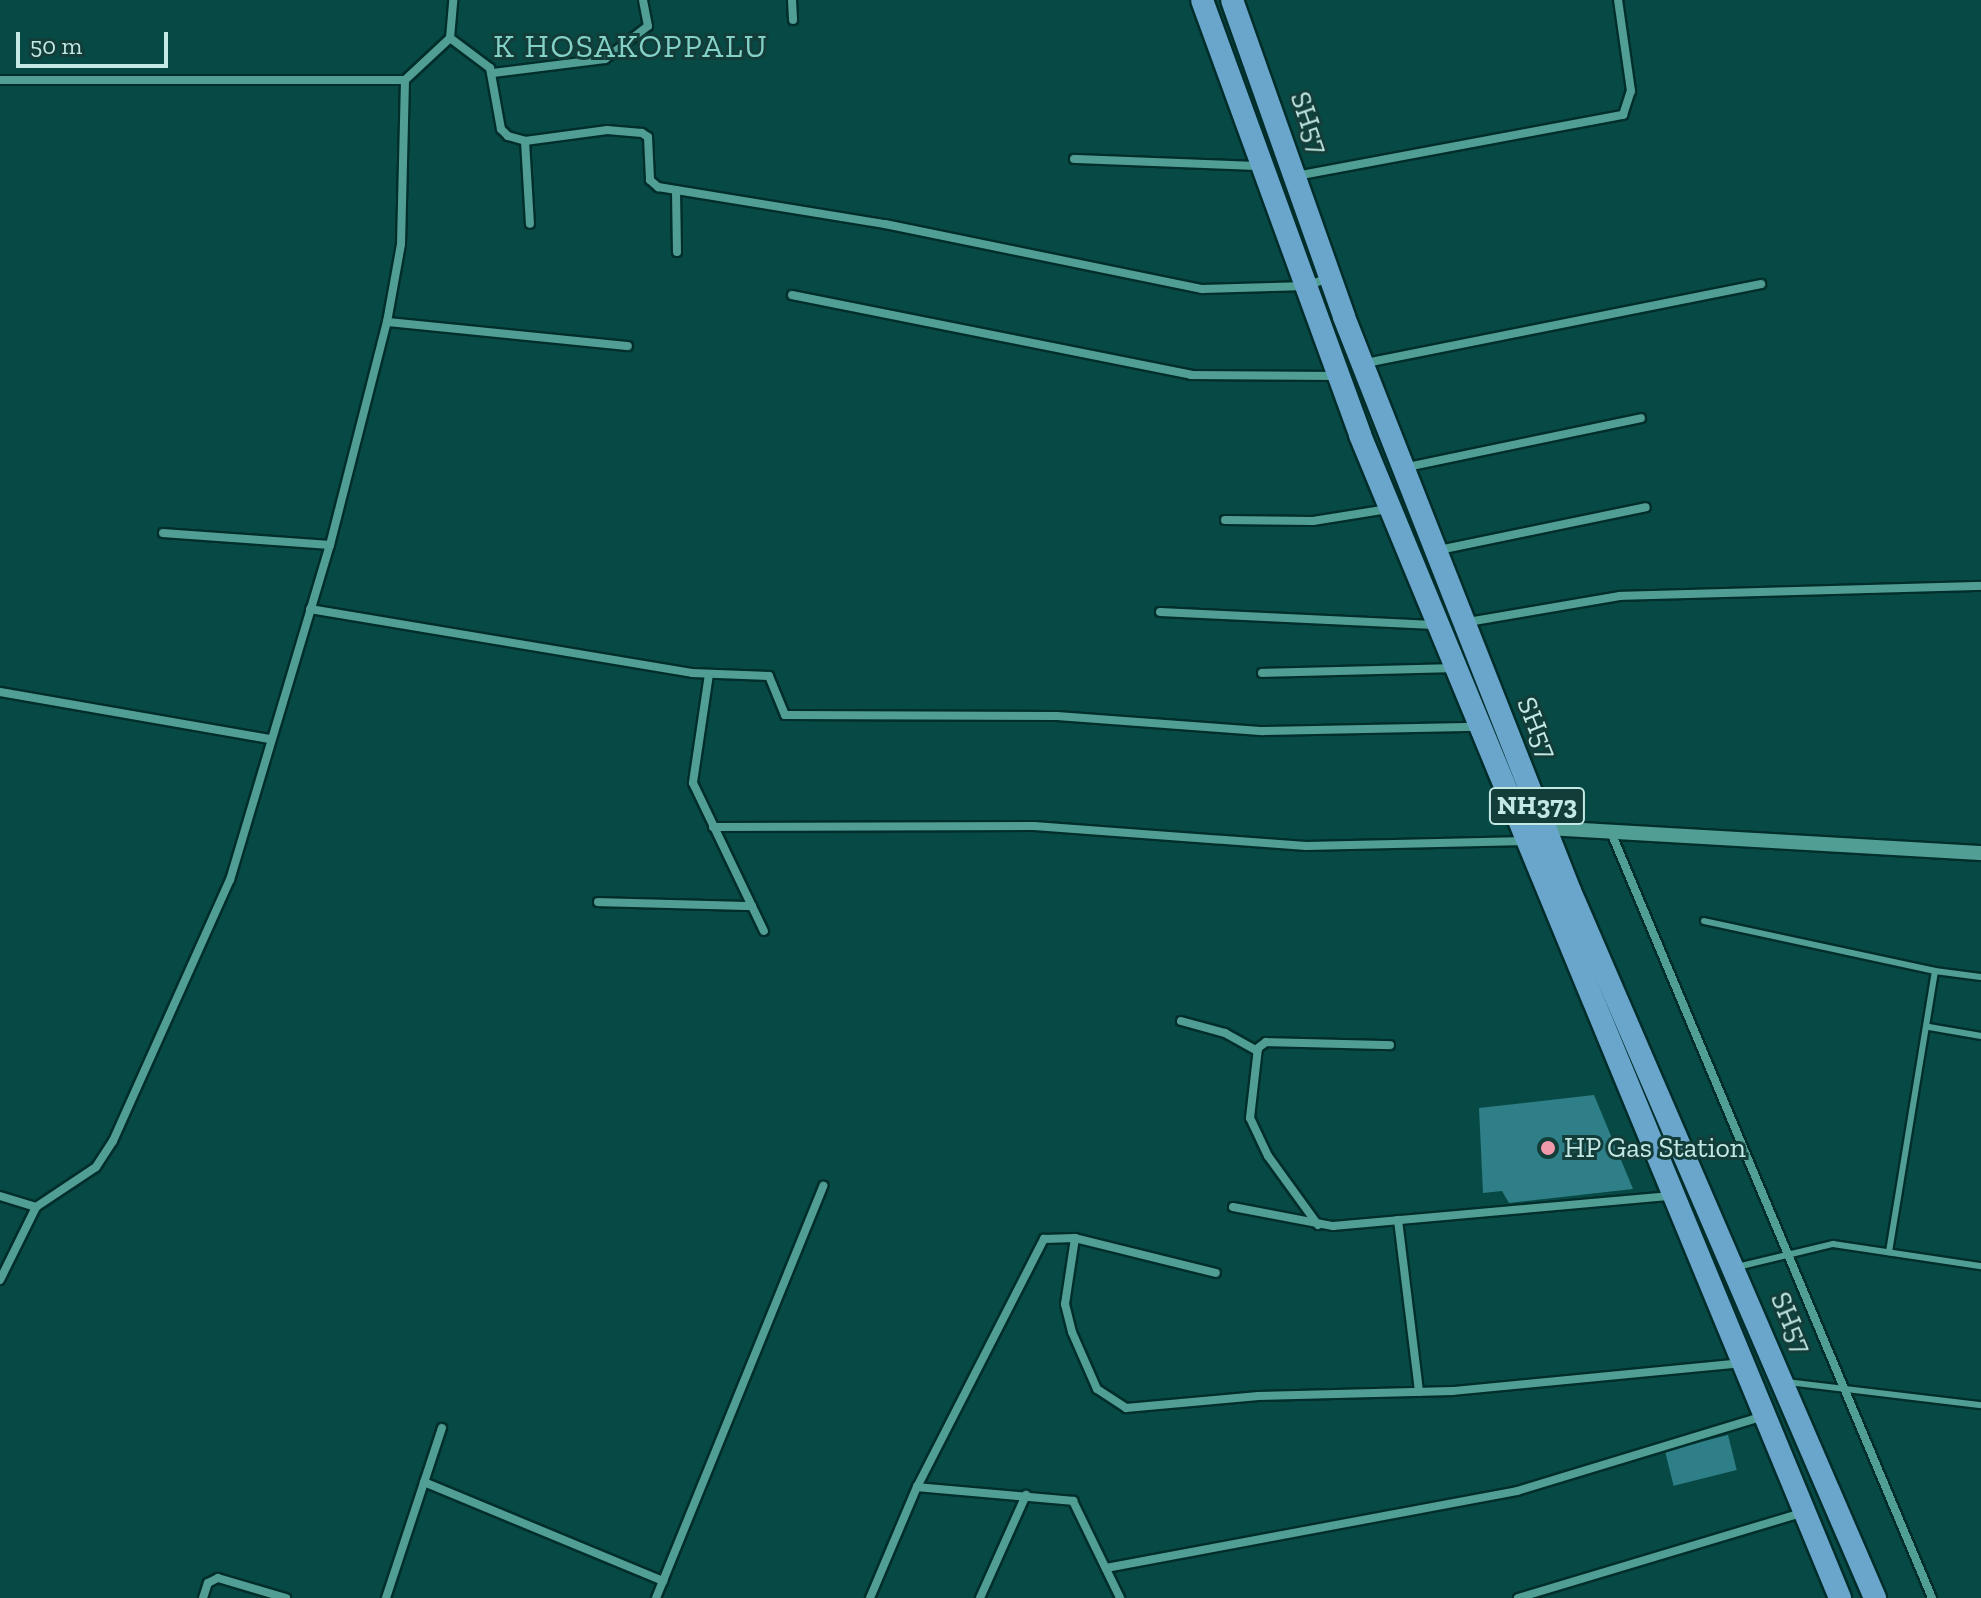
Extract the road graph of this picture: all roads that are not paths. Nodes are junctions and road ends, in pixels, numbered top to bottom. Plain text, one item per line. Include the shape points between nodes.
1 (453, 0) edge
2 (643, 0) edge
3 (792, 0) edge
4 (1202, 0) edge
5 (1232, 0) edge
6 (1618, 0) edge
7 (793, 20) dead end
8 (450, 38) junction
9 (493, 73) junction
10 (0, 80) edge
11 (405, 80) junction
12 (525, 141) junction
13 (1074, 159) dead end
14 (1260, 167) junction
15 (1295, 176) junction
16 (676, 190) junction
17 (530, 224) dead end
18 (677, 252) dead end
19 (1331, 277) junction
20 (1761, 284) dead end
21 (1307, 286) junction
22 (792, 295) dead end
23 (387, 322) junction
24 (628, 346) dead end
25 (1362, 363) junction
26 (1339, 376) junction
27 (1641, 418) dead end
28 (1402, 468) junction
29 (1646, 507) dead end
30 (1391, 509) junction
31 (1225, 520) dead end
32 (163, 533) dead end
33 (330, 545) junction
34 (1434, 551) junction
35 (1981, 586) edge
36 (310, 609) junction
37 (1160, 612) dead end
38 (1463, 623) junction
39 (1439, 626) junction
40 (1457, 668) junction
41 (1262, 673) dead end
42 (709, 674) junction
43 (0, 692) edge
44 (1480, 727) junction
45 (270, 739) junction
46 (713, 827) junction
47 (1546, 828) junction
48 (1610, 830) junction
49 (1527, 841) junction
50 (1981, 853) edge
51 (598, 902) dead end
52 (752, 906) junction
53 (1704, 921) dead end
54 (764, 931) dead end
55 (1935, 971) junction
56 (1981, 977) edge
57 (1181, 1021) dead end
58 (1929, 1027) junction
59 (1981, 1036) edge
60 (1390, 1045) dead end
61 (1257, 1051) junction
62 (823, 1186) dead end
63 (0, 1196) edge
64 (1671, 1196) junction
65 (36, 1207) junction
66 (1233, 1207) dead end
67 (1398, 1220) junction
68 (1318, 1226) junction
69 (1720, 1237) junction
70 (1075, 1238) junction
71 (1693, 1250) junction
72 (1787, 1252) junction
73 (1889, 1252) junction
74 (1981, 1266) edge
75 (1734, 1268) junction
76 (1216, 1273) dead end
77 (0, 1280) edge
78 (1745, 1363) junction
79 (1783, 1382) junction
80 (1849, 1390) junction
81 (1419, 1392) junction
82 (1981, 1405) edge
83 (1762, 1416) junction
84 (442, 1428) dead end
85 (424, 1482) junction
86 (917, 1487) junction
87 (1026, 1495) junction
88 (1804, 1512) junction
89 (1106, 1568) junction
90 (663, 1581) junction
91 (1871, 1589) edge
92 (1839, 1595) edge
93 (203, 1598) edge
94 (285, 1598) edge
95 (386, 1598) edge
96 (656, 1598) edge
97 (870, 1598) edge
98 (980, 1598) edge
99 (1120, 1598) edge
100 (1518, 1598) edge
101 (1932, 1598) edge

1 - 8 street
2 - 9 street via 648,26 605,59
3 - 7 street
4 - 14 highway, NH373
5 - 15 highway, SH57 / NH373
6 - 15 street via 1631,91 1623,115
8 - 9 street
8 - 11 street
9 - 12 street via 501,129
10 - 11 street
11 - 23 street via 401,244
12 - 16 street via 607,130 642,133 648,137 650,180
12 - 17 street
13 - 14 street
14 - 21 highway, NH373
15 - 19 highway, SH57 / NH373
16 - 18 street
16 - 21 street via 885,224 1202,289
19 - 21 street
19 - 25 highway, SH57 / NH373
20 - 25 street
21 - 26 highway, NH373
22 - 26 street via 1191,375
23 - 24 street
23 - 33 street
25 - 28 highway, SH57 / NH373
26 - 30 highway, NH373
27 - 28 street
28 - 34 highway, SH57 / NH373
29 - 34 street
30 - 31 street via 1313,521
30 - 39 highway, NH373
32 - 33 street
33 - 36 street
34 - 38 highway, SH57 / NH373
35 - 38 street via 1620,596
36 - 42 street
36 - 45 street
37 - 39 street
38 - 47 highway, SH57 / NH373
39 - 40 highway, NH373
40 - 41 street
40 - 44 highway, NH373
42 - 44 street via 774,678 785,715 1057,716 1263,731
42 - 46 street via 693,783
43 - 45 street
44 - 49 highway, NH373
45 - 65 street via 230,880 113,1141 96,1167
46 - 49 street via 1034,826 1306,846
46 - 52 street
47 - 48 street
47 - 69 highway, SH57 / NH373
48 - 50 street
48 - 72 street
49 - 64 highway, NH373
51 - 52 street
52 - 54 street
53 - 55 lane
55 - 56 lane
55 - 58 lane
57 - 61 street via 1225,1033
58 - 59 lane
58 - 73 lane
60 - 61 street via 1266,1042
61 - 68 street via 1250,1118 1268,1156
62 - 90 street
63 - 65 street
64 - 67 street
64 - 71 highway, NH373
65 - 77 street
66 - 68 street
67 - 68 street
67 - 81 street
69 - 71 highway
69 - 75 highway, SH57 / NH373
70 - 76 street
70 - 81 street via 1065,1304 1097,1389 1112,1402 1136,1410 1258,1396
70 - 86 street via 1044,1239
71 - 78 highway, NH373
72 - 73 lane via 1833,1244
72 - 75 lane
72 - 80 street
73 - 74 lane
75 - 79 highway, SH57 / NH373
78 - 81 street
78 - 83 highway, NH373
79 - 80 lane
79 - 91 highway, SH57 / NH373
80 - 82 lane
80 - 101 street
83 - 88 highway, NH373
83 - 89 street via 1517,1491
84 - 85 street
85 - 90 street
85 - 95 street
86 - 87 street
86 - 97 street
87 - 89 street via 1078,1505
87 - 98 street
88 - 92 highway, NH373
88 - 100 street
89 - 99 street
90 - 96 street
91 - 92 highway
93 - 94 street via 208,1583 218,1578

